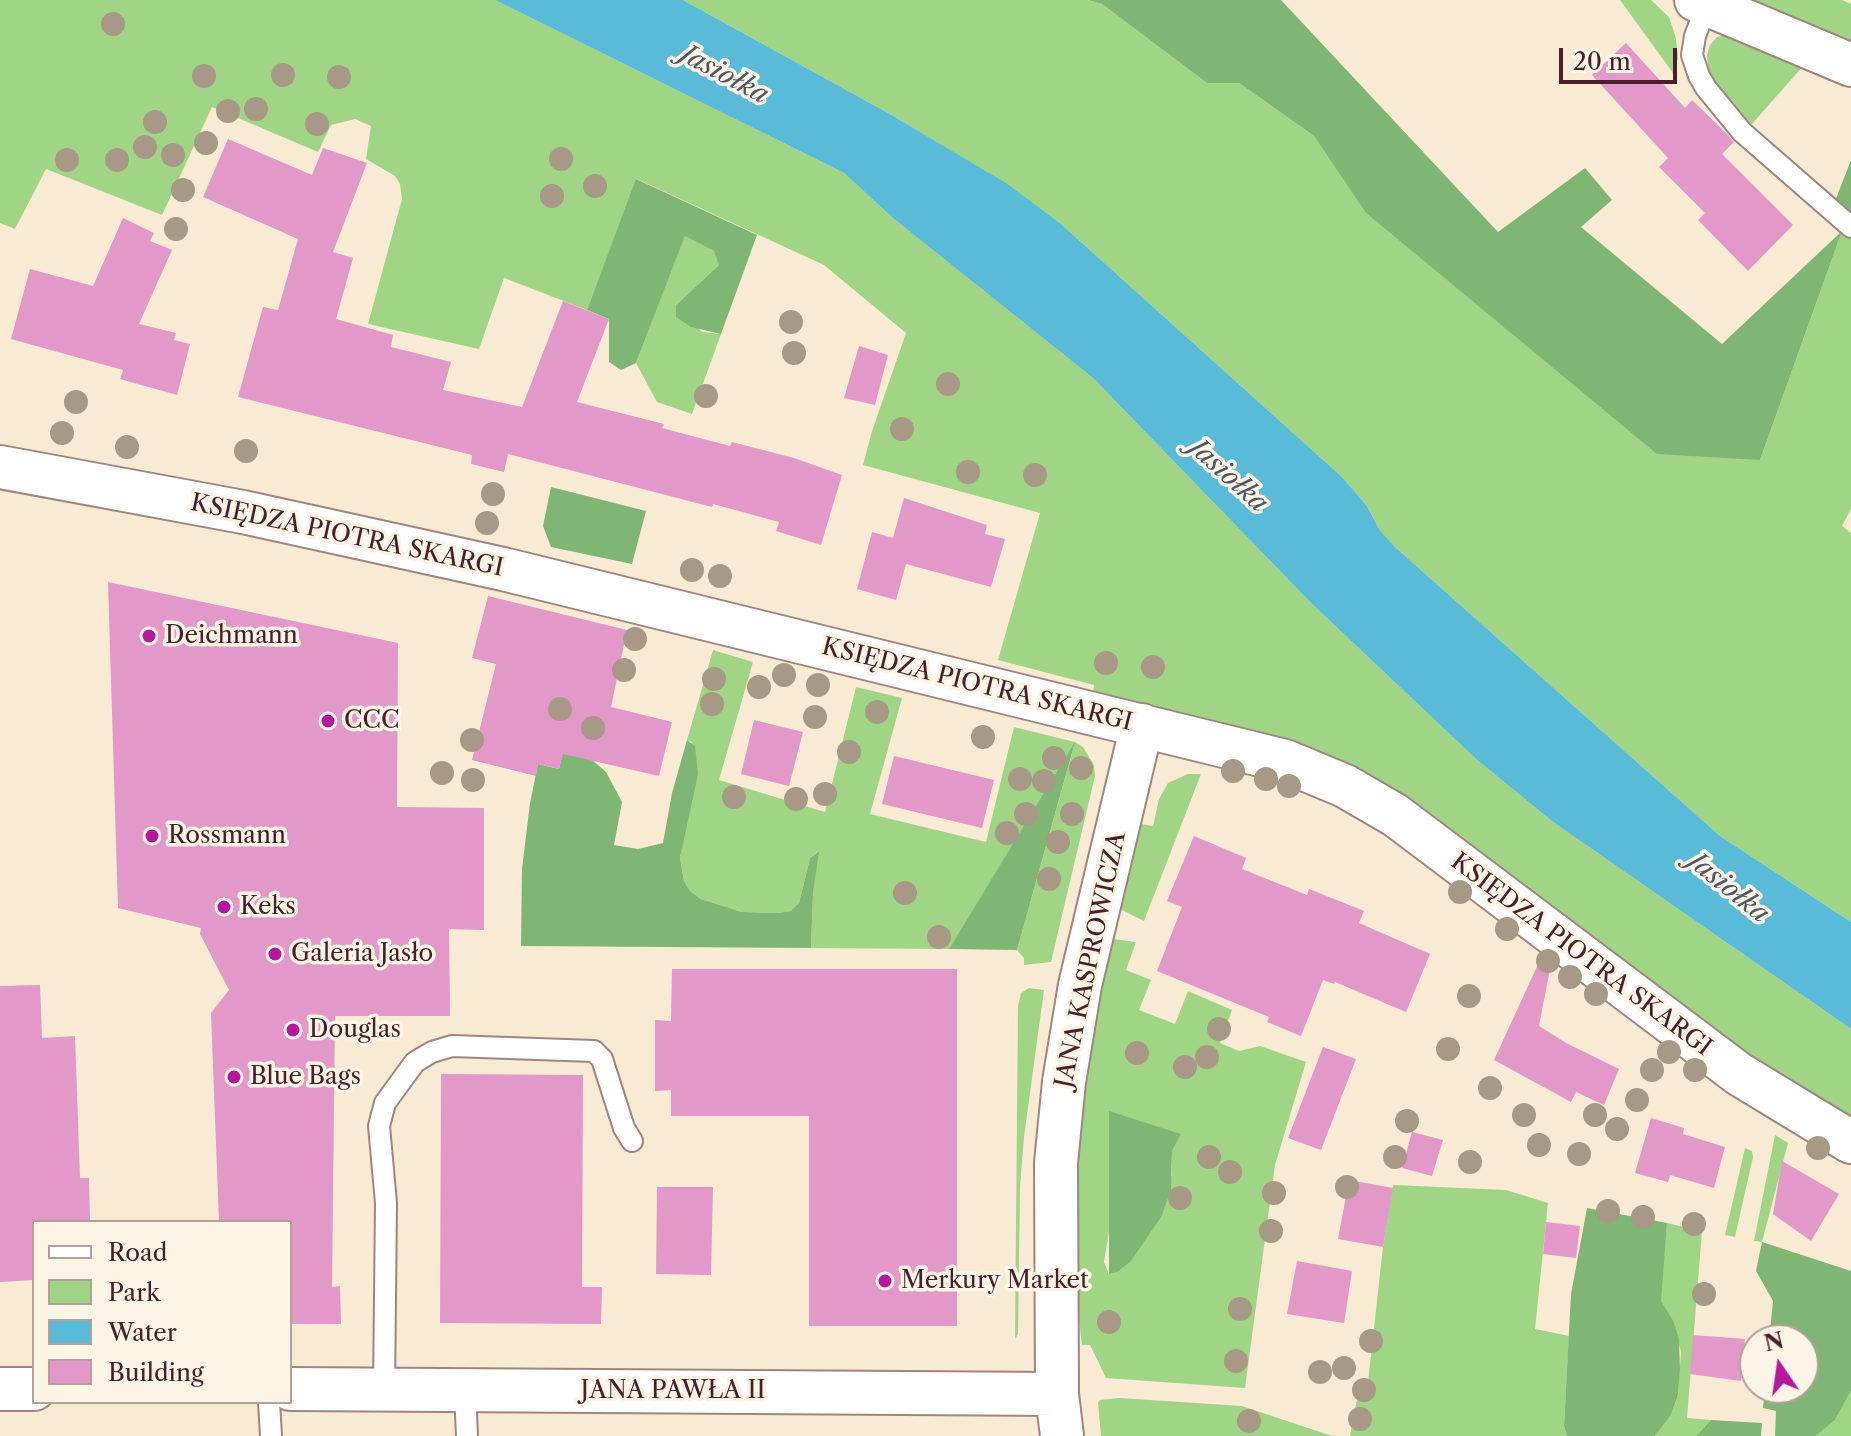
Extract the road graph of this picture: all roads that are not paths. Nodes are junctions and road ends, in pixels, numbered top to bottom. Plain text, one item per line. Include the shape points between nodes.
1 (1702, 2) edge
2 (1851, 65) edge
3 (1851, 227) edge
4 (0, 467) edge
5 (1142, 725) junction
6 (632, 1141) dead end
7 (1851, 1142) edge
8 (0, 1389) edge
9 (32, 1389) edge
10 (292, 1389) edge
11 (384, 1390) junction
12 (465, 1390) junction
13 (1057, 1394) junction
14 (269, 1404) edge
15 (271, 1436) edge
16 (467, 1436) edge
17 (1062, 1436) edge

1 - 2 street
1 - 3 lane via 1692,55 1706,88 1742,132
4 - 5 street, KSIĘDZA PIOTRA SKARGI via 243,512 503,569
5 - 7 street, KSIĘDZA PIOTRA SKARGI via 1285,761 1395,815 1739,1074
5 - 13 street, JANA KASPROWICZA via 1080,985 1064,1082 1056,1163
6 - 11 lane via 602,1059 594,1051 452,1046 415,1062 385,1103 379,1126 386,1203
8 - 9 street
10 - 11 street, JANA PAWŁA II
11 - 12 street, JANA PAWŁA II
12 - 13 street, JANA PAWŁA II
12 - 16 lane
13 - 17 street, JANA KASPROWICZA
14 - 15 lane

